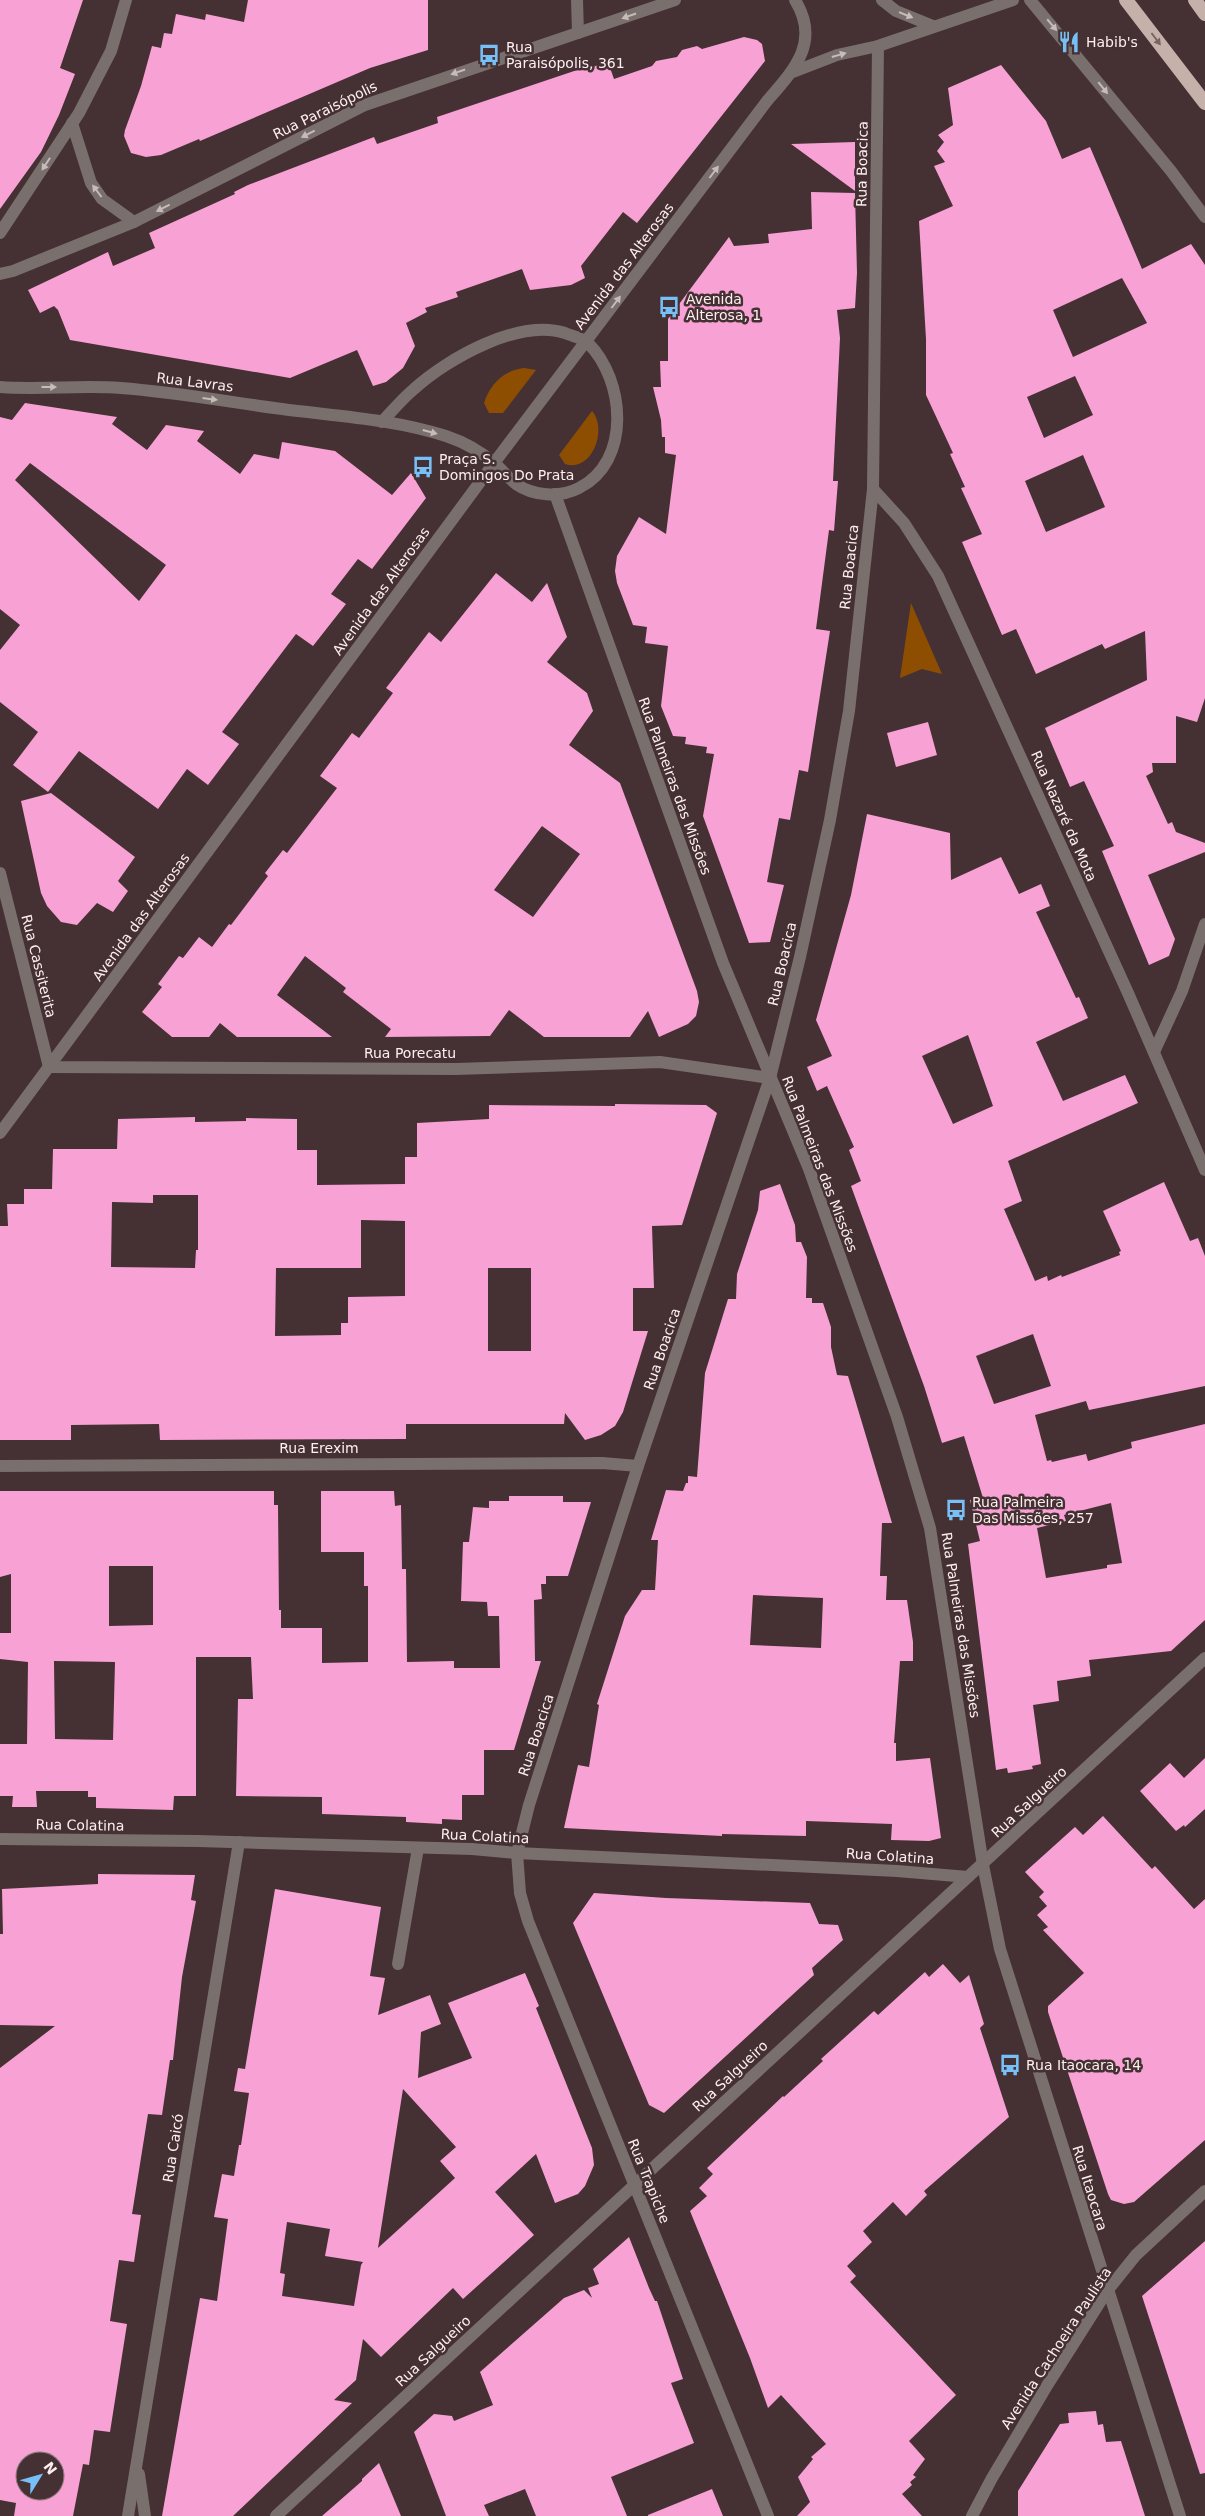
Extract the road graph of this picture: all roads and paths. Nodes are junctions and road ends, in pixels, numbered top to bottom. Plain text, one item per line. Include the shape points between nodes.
1 (126, 0) edge
2 (577, 0) edge
3 (675, 0) edge
4 (795, 0) edge
5 (882, 0) edge
6 (1013, 0) edge
7 (1030, 0) edge
8 (1126, 0) edge
9 (1195, 0) edge
10 (1205, 14) edge
11 (933, 26) junction
12 (578, 34) junction
13 (878, 46) junction
14 (793, 72) junction
15 (1205, 103) edge
16 (72, 123) junction
17 (1205, 217) edge
18 (134, 222) junction
19 (0, 233) edge
20 (0, 274) edge
21 (587, 341) junction
22 (1, 386) edge
23 (382, 422) junction
24 (494, 463) junction
25 (873, 488) junction
26 (555, 494) junction
27 (0, 873) edge
28 (1205, 924) edge
29 (1154, 1052) junction
30 (49, 1067) junction
31 (770, 1078) junction
32 (0, 1133) edge
33 (1205, 1170) edge
34 (0, 1466) edge
35 (638, 1466) junction
36 (1205, 1658) edge
37 (0, 1839) edge
38 (239, 1842) junction
39 (418, 1848) junction
40 (517, 1853) junction
41 (983, 1865) junction
42 (968, 1877) junction
43 (398, 1964) dead end
44 (635, 2185) junction
45 (1205, 2191) edge
46 (1107, 2291) junction
47 (137, 2460) junction
48 (128, 2516) edge
49 (144, 2516) edge
50 (276, 2516) edge
51 (768, 2516) edge
52 (972, 2516) edge
53 (1180, 2516) edge

1 - 16 street via 111,51
2 - 12 street
3 -> 12 street, Rua Paraisópolis
4 - 14 street, Avenida das Alterosas via 806,24 804,49
5 -> 11 street via 896,11
6 - 11 street, Avenida das Alterosas
7 -> 17 street
8 -> 15 highway
9 - 10 highway
11 - 13 street, Avenida das Alterosas
12 -> 18 street, Rua Paraisópolis via 492,60 365,105
14 -> 13 street, Avenida das Alterosas via 837,55
13 - 25 street, Rua Boacica
21 -> 14 street, Avenida das Alterosas via 767,101
18 -> 16 street via 102,199 91,184
16 -> 19 street
18 - 20 street, Rua Paraisópolis
21 - 23 street via 556,330 527,331 487,343 448,363 414,389
21 - 24 street, Avenida das Alterosas
21 - 26 street, Rua Lavras via 605,369 615,397 618,424 612,453 598,473 579,489
22 -> 23 street, Rua Lavras via 121,388
23 -> 24 street, Rua Lavras via 414,427 468,444
24 - 26 street, Rua Lavras via 517,484 536,494
24 - 30 street, Avenida das Alterosas
25 - 29 street, Rua Nazaré da Mota via 904,523 938,576
25 - 31 street, Rua Boacica via 849,711 830,820
26 - 31 street, Rua Palmeiras das Missões via 723,963
27 - 30 street, Rua Cassiterita
28 - 29 street via 1182,991
29 - 33 street, Rua Nazaré da Mota
30 - 31 street, Rua Porecatu via 456,1069 660,1062
30 - 32 street, Avenida das Alterosas
31 - 35 street, Rua Boacica
31 - 41 street, Rua Palmeiras das Missões via 809,1169 894,1408 930,1528
34 - 35 street, Rua Erexim via 602,1463
35 - 40 street, Rua Boacica via 529,1806
36 - 41 street, Rua Salgueiro
37 - 38 street, Rua Colatina
38 - 39 street, Rua Colatina
38 - 47 street, Rua Caicó
39 - 40 street, Rua Colatina
39 - 43 street
40 - 42 street, Rua Colatina
40 - 44 street, Rua Trapiche via 520,1893 528,1921
41 - 42 street, Rua Salgueiro
41 - 46 street, Rua Itaocara via 1000,1949
42 - 44 street, Rua Salgueiro
44 - 50 street, Rua Salgueiro
44 - 51 street, Rua Trapiche
45 - 46 street, Avenida Cachoeira Paulista via 1136,2255
46 - 52 street, Avenida Cachoeira Paulista via 1048,2384
46 - 53 street, Rua Itaocara
47 - 48 street, Rua Caicó
47 - 49 street, Rua Caicó

